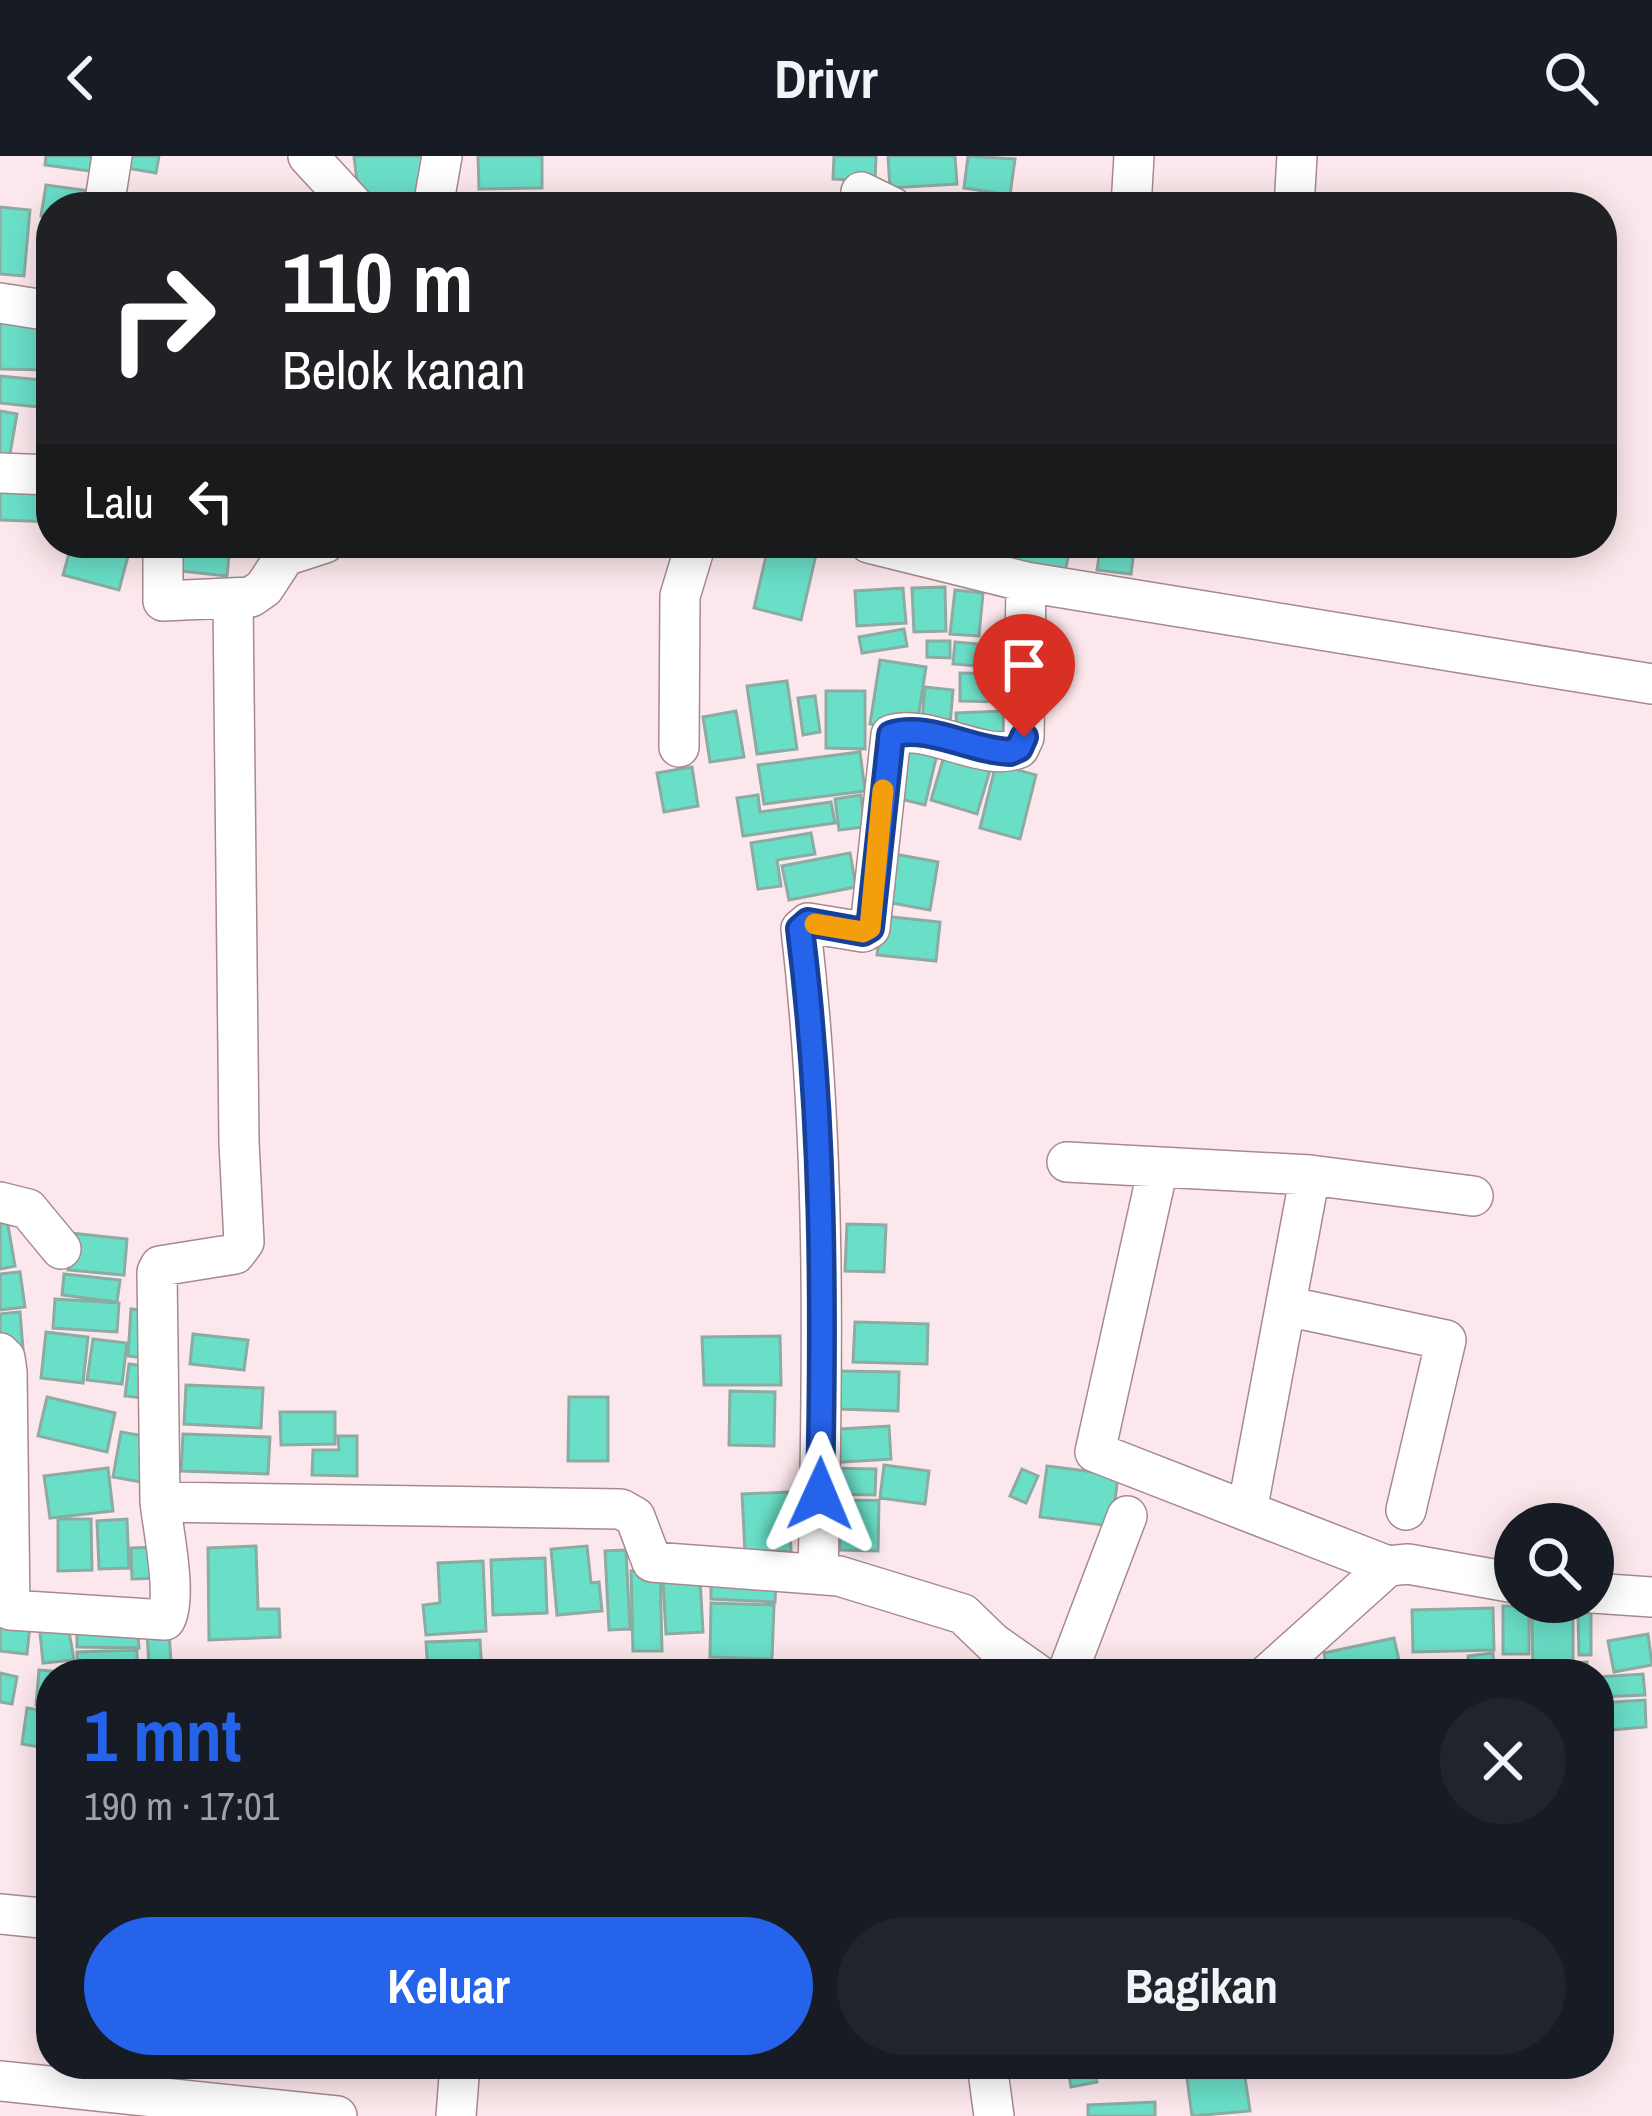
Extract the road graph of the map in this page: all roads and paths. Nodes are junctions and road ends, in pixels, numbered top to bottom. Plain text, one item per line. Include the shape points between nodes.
1 (112, 156) edge
2 (308, 156) edge
3 (442, 156) edge
4 (1134, 156) edge
5 (1297, 156) edge
6 (106, 192) edge
7 (341, 192) edge
8 (436, 192) edge
9 (1132, 192) edge
10 (1295, 192) edge
11 (0, 303) edge
12 (36, 309) edge
13 (0, 473) edge
14 (36, 474) edge
15 (163, 558) edge
16 (280, 558) edge
17 (691, 558) edge
18 (960, 558) edge
19 (1026, 582) junction
20 (232, 601) junction
21 (1652, 684) edge
22 (679, 747) dead end
23 (1067, 1162) dead end
24 (1158, 1168) junction
25 (1310, 1175) junction
26 (1473, 1196) dead end
27 (0, 1202) edge
28 (61, 1249) dead end
29 (1286, 1306) junction
30 (0, 1353) edge
31 (160, 1502) junction
32 (1406, 1510) dead end
33 (1247, 1511) junction
34 (1127, 1516) dead end
35 (1388, 1566) junction
36 (818, 1574) junction
37 (1494, 1579) edge
38 (1614, 1595) edge
39 (1652, 1598) edge
40 (1320, 1630) junction
41 (1018, 1659) edge
42 (1073, 1659) edge
43 (1286, 1659) edge
44 (1321, 1659) edge
45 (0, 1914) edge
46 (36, 1918) edge
47 (459, 2079) edge
48 (989, 2079) edge
49 (0, 2081) edge
50 (337, 2116) edge
51 (456, 2116) edge
52 (994, 2116) edge

1 - 6 street
2 - 7 street
3 - 8 street
4 - 9 street
5 - 10 street
11 - 12 street
13 - 14 street
15 - 20 street via 163,601
16 - 20 street via 264,588
17 - 22 street via 680,596
18 - 19 street
19 - 21 street
19 - 36 street via 1019,748 999,752 891,735 870,928 808,922 800,929 820,1195
20 - 31 street via 244,1242 235,1255 157,1272
23 - 24 street
24 - 25 street
24 - 33 street via 1095,1452
25 - 26 street
25 - 29 street
27 - 28 street via 28,1209
29 - 32 street via 1446,1340
29 - 33 street
30 - 31 street via 7,1362 10,1610 165,1620
31 - 36 street via 621,1509 635,1516 652,1562
33 - 35 street
34 - 42 street
35 - 37 street
35 - 40 street
36 - 41 street via 963,1614
38 - 39 street
40 - 43 street
40 - 44 street
45 - 46 street
47 - 51 street
48 - 52 street
49 - 50 street

